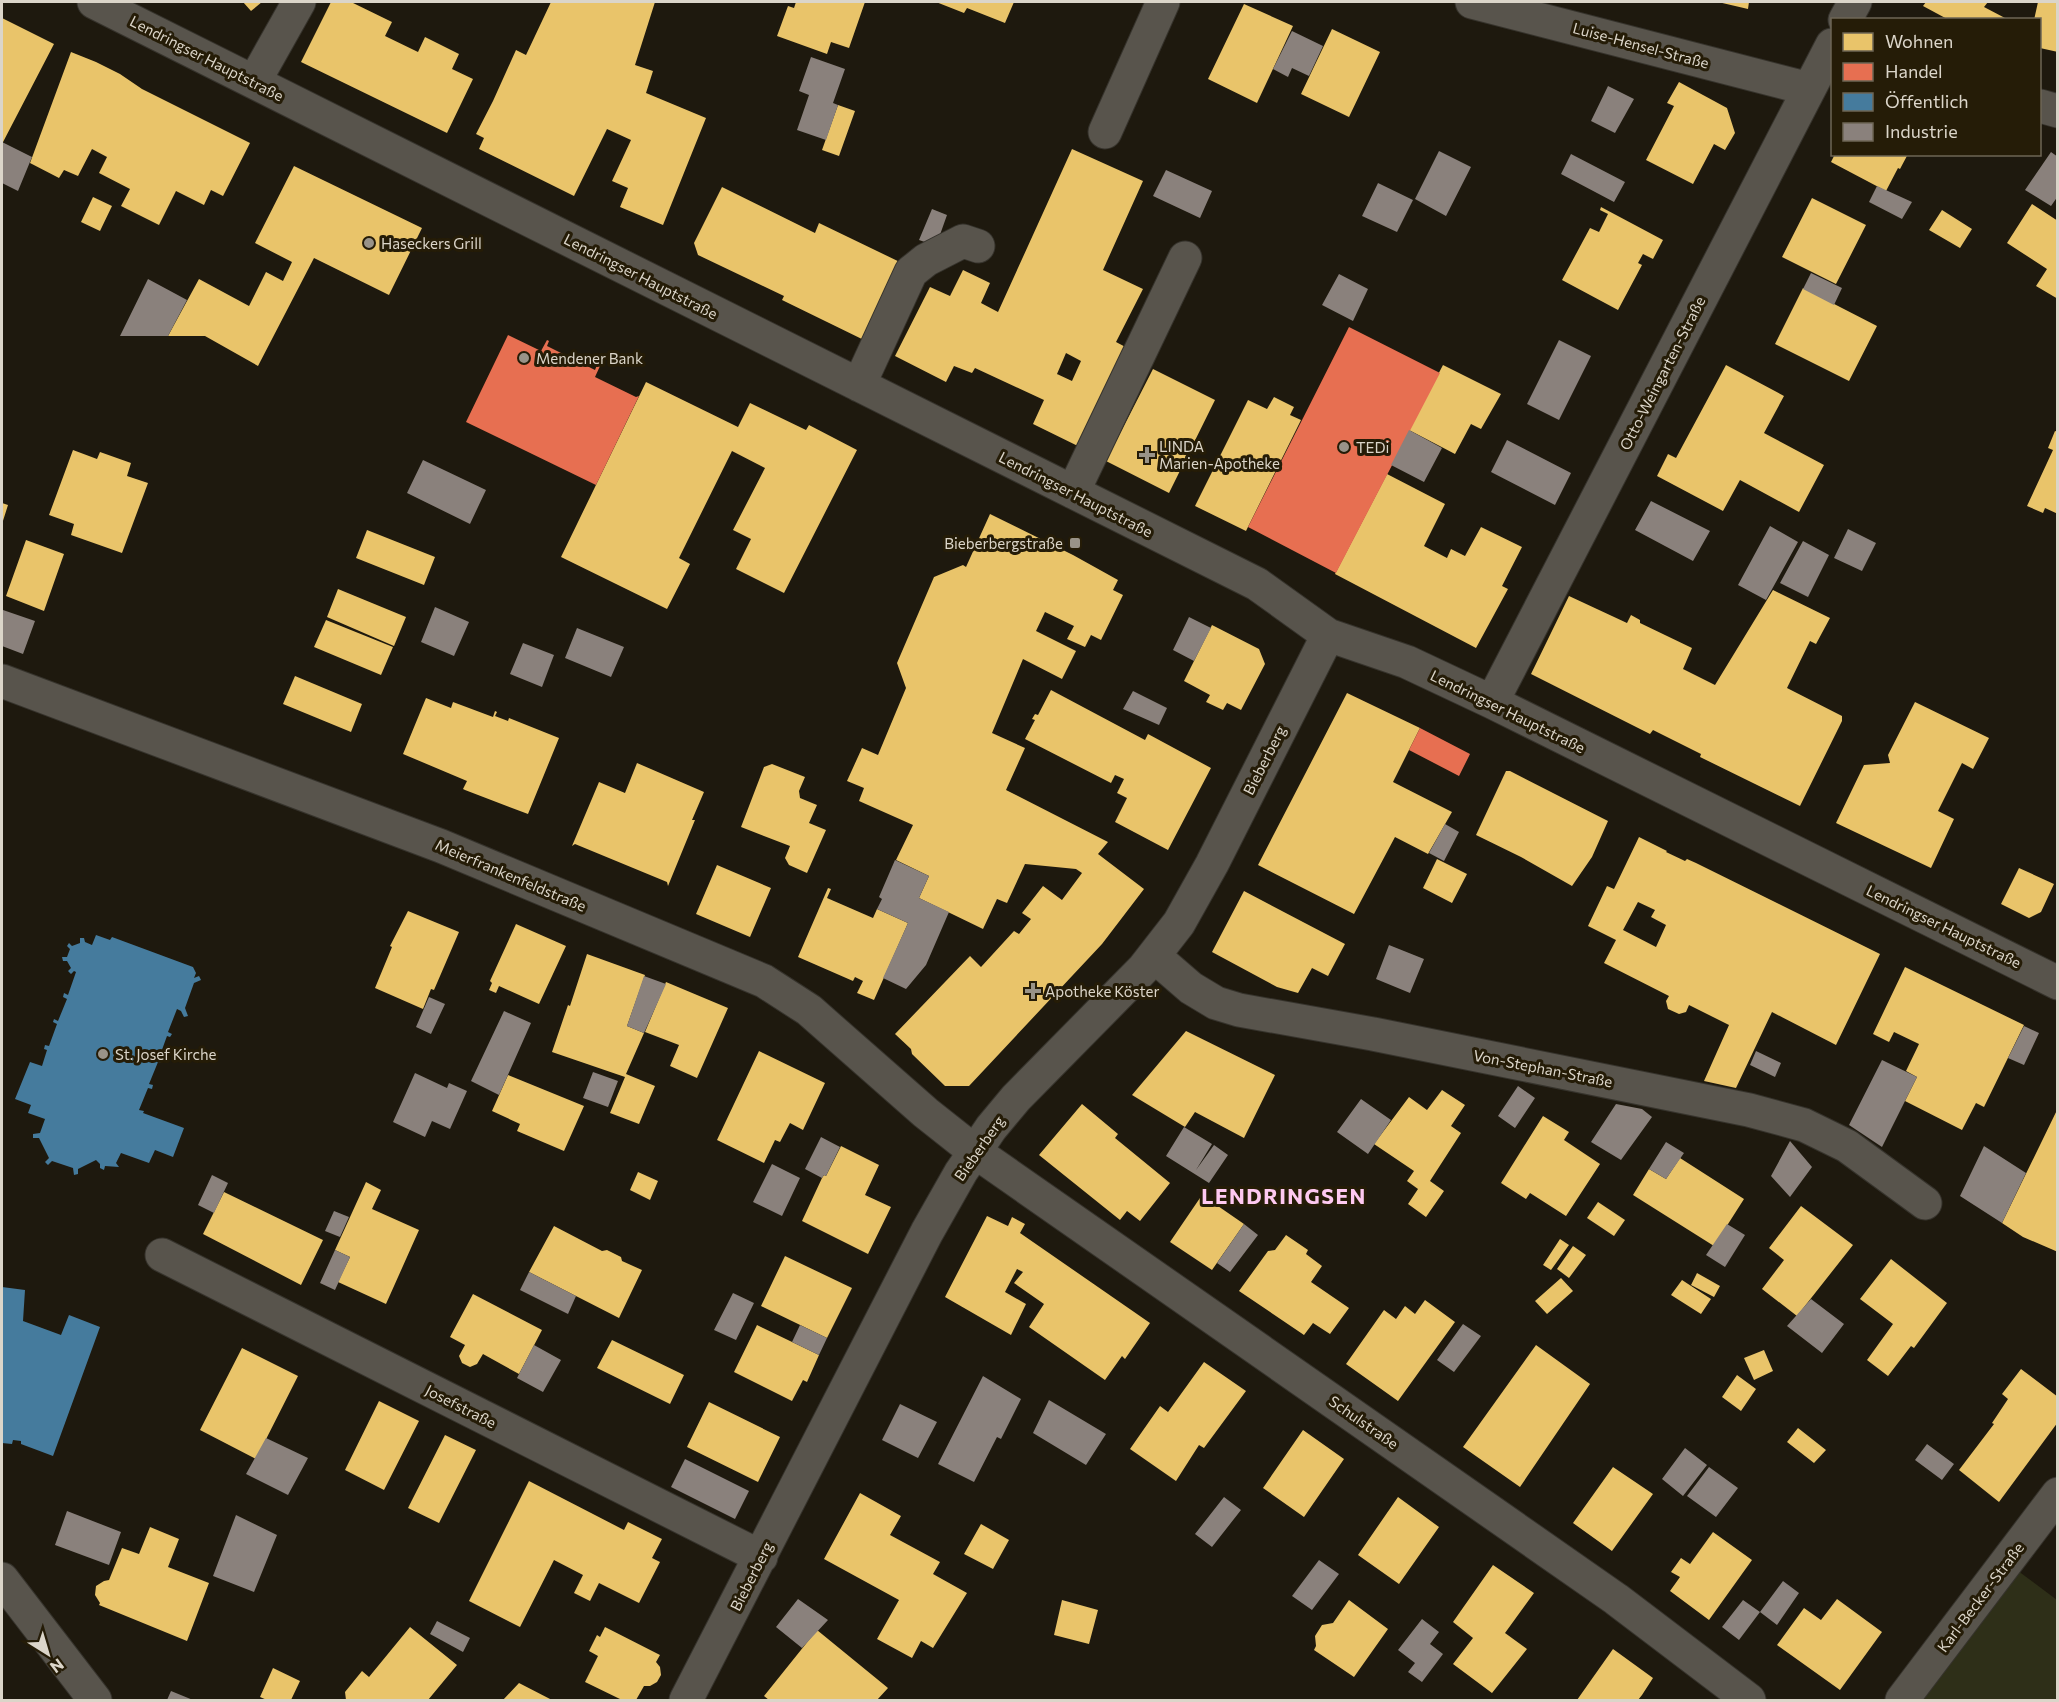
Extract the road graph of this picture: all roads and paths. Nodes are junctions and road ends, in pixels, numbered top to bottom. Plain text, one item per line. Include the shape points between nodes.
1 (94, 2) edge
2 (299, 2) edge
3 (1163, 2) edge
4 (1472, 2) edge
5 (1855, 2) edge
6 (1846, 18) edge
7 (1831, 49) edge
8 (254, 82) junction
9 (1809, 89) junction
10 (2041, 106) edge
11 (2058, 111) edge
12 (1105, 132) dead end
13 (978, 246) dead end
14 (1185, 258) dead end
15 (859, 385) junction
16 (1073, 492) junction
17 (1328, 635) junction
18 (2, 681) edge
19 (1492, 702) junction
20 (1154, 956) junction
21 (2055, 976) edge
22 (974, 1151) junction
23 (1925, 1203) dead end
24 (162, 1255) dead end
25 (2058, 1494) edge
26 (760, 1557) junction
27 (2, 1579) edge
28 (95, 1701) edge
29 (686, 1701) edge
30 (1749, 1701) edge
31 (1902, 1701) edge

1 - 8 street, Lendringser Hauptstraße
2 - 8 street
3 - 12 street
4 - 9 street, Luise-Hensel-Straße
5 - 6 street
7 - 9 street, Otto-Weingarten-Straße
8 - 15 street, Lendringser Hauptstraße
9 - 19 street, Otto-Weingarten-Straße
10 - 11 street
13 - 15 street via 963,241 911,272
14 - 16 street
15 - 16 street, Lendringser Hauptstraße
16 - 17 street, Lendringser Hauptstraße via 1257,584
17 - 19 street, Lendringser Hauptstraße via 1407,662
17 - 20 street, Bieberberg via 1212,864 1179,923
18 - 22 street, Meierfrankenfeldstraße via 441,846 764,981 809,1010
19 - 21 street, Lendringser Hauptstraße
20 - 22 street, Bieberberg via 1016,1098
20 - 23 street, Von-Stephan-Straße via 1191,988 1216,1003 1239,1010 1749,1110 1804,1125 1847,1146
22 - 26 street, Bieberberg via 927,1232
22 - 30 street, Schulstraße via 1616,1599
24 - 26 street, Josefstraße
25 - 31 street, Karl-Becker-Straße
26 - 29 street, Bieberberg
27 - 28 street

